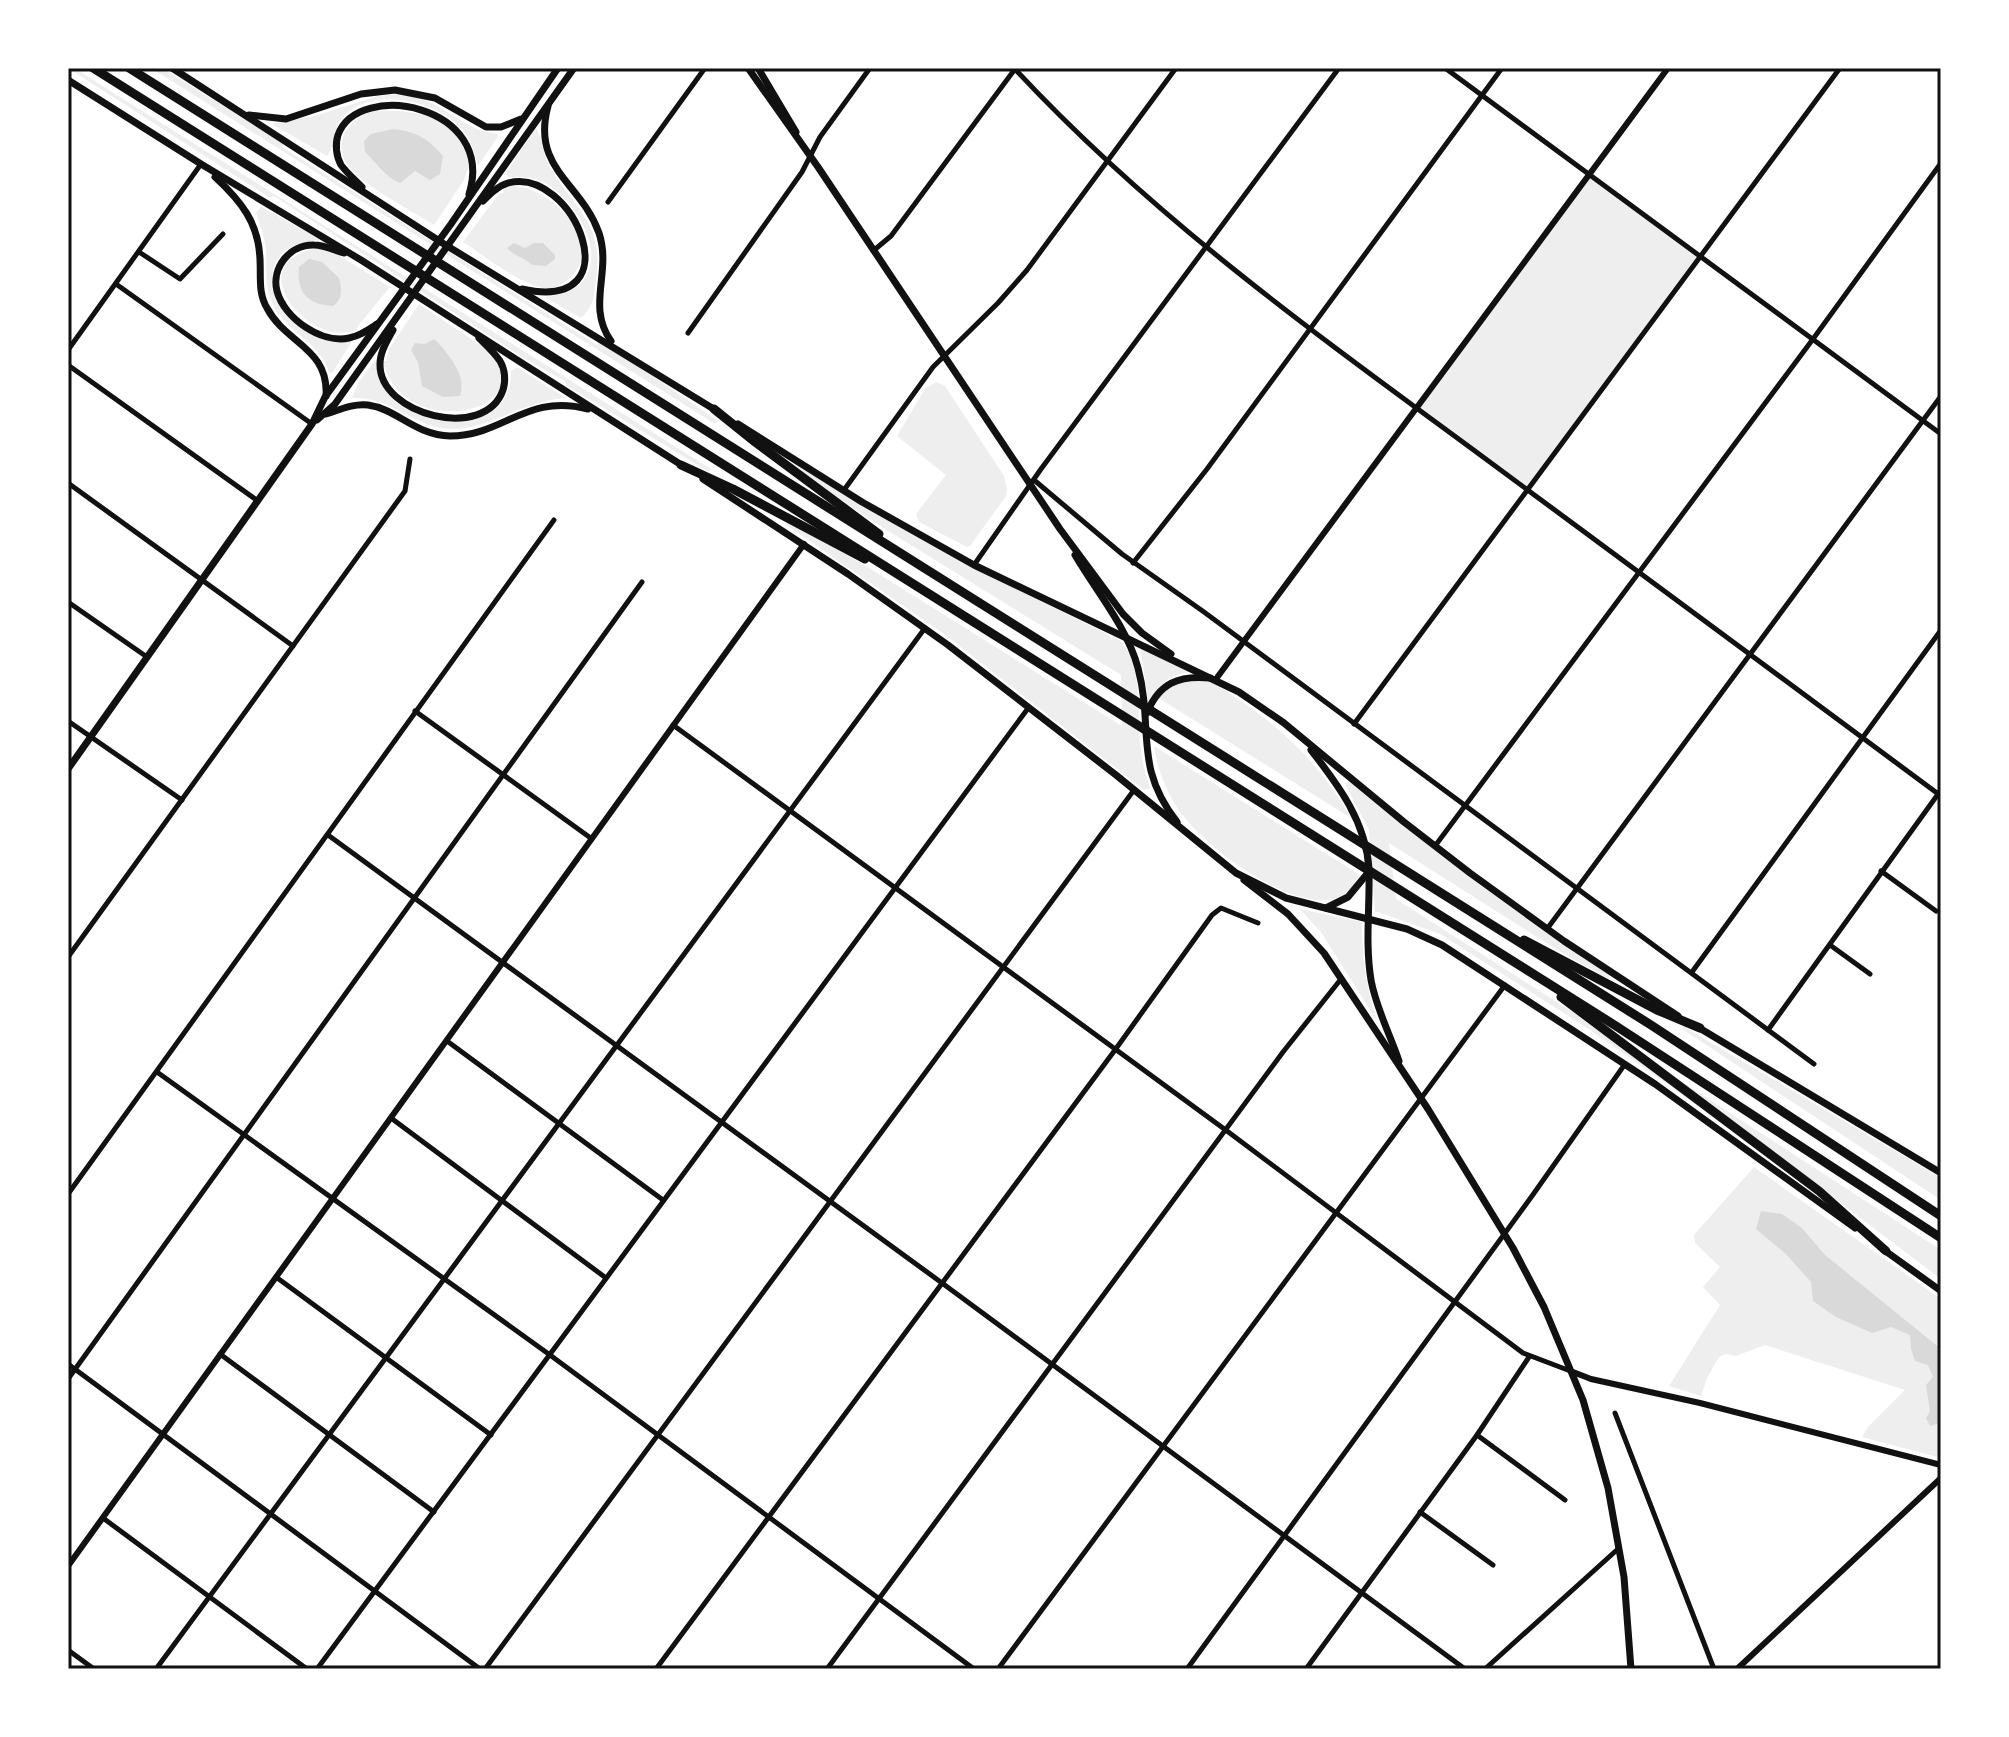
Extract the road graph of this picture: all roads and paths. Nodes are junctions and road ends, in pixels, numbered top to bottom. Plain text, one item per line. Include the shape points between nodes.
1 (93, 68) edge
2 (129, 68) edge
3 (172, 68) edge
4 (558, 68) edge
5 (574, 68) edge
6 (705, 68) edge
7 (748, 68) edge
8 (758, 68) edge
9 (870, 68) edge
10 (1015, 68) edge
11 (1176, 68) edge
12 (1339, 68) edge
13 (1445, 68) edge
14 (1502, 68) edge
15 (1668, 68) edge
16 (1840, 68) edge
17 (68, 80) edge
18 (1481, 96) junction
19 (550, 101) junction
20 (245, 114) junction
21 (523, 118) junction
22 (803, 145) junction
23 (811, 156) junction
24 (1107, 162) junction
25 (1941, 163) edge
26 (201, 164) junction
27 (1589, 174) junction
28 (372, 198) junction
29 (608, 202) dead end
30 (465, 203) junction
31 (474, 209) junction
32 (223, 234) dead end
33 (1205, 248) junction
34 (873, 251) junction
35 (139, 252) junction
36 (1700, 257) junction
37 (361, 260) junction
38 (116, 284) junction
39 (516, 288) junction
40 (402, 310) junction
41 (382, 321) junction
42 (469, 328) junction
43 (1309, 329) junction
44 (688, 333) dead end
45 (1813, 339) junction
46 (615, 346) junction
47 (68, 350) edge
48 (943, 356) junction
49 (68, 365) edge
50 (1941, 396) edge
51 (325, 397) junction
52 (1417, 408) junction
53 (714, 409) junction
54 (596, 411) junction
55 (324, 414) junction
56 (1923, 420) junction
57 (312, 424) junction
58 (1941, 434) edge
59 (410, 459) dead end
60 (681, 465) junction
61 (1032, 482) junction
62 (68, 483) edge
63 (844, 490) junction
64 (1528, 490) junction
65 (258, 501) junction
66 (554, 520) dead end
67 (1060, 529) junction
68 (804, 544) junction
69 (1133, 563) junction
70 (974, 565) junction
71 (1639, 573) junction
72 (901, 576) junction
73 (940, 578) junction
74 (202, 579) junction
75 (642, 582) dead end
76 (68, 602) edge
77 (925, 628) junction
78 (1941, 630) edge
79 (1125, 638) junction
80 (1243, 642) junction
81 (293, 646) junction
82 (1750, 655) junction
83 (147, 657) junction
84 (1190, 666) junction
85 (1216, 679) junction
86 (1029, 707) junction
87 (415, 711) junction
88 (68, 721) edge
89 (1145, 721) junction
90 (1354, 724) junction
91 (673, 725) junction
92 (1299, 736) junction
93 (90, 737) junction
94 (1862, 738) junction
95 (68, 769) edge
96 (503, 775) junction
97 (1134, 790) junction
98 (1940, 793) edge
99 (182, 800) junction
100 (1465, 806) junction
101 (790, 811) junction
102 (1187, 834) junction
103 (328, 835) junction
104 (592, 839) junction
105 (1435, 846) junction
106 (1881, 871) junction
107 (1369, 872) junction
108 (1236, 873) junction
109 (1577, 887) junction
110 (896, 888) junction
111 (415, 898) junction
112 (1323, 908) junction
113 (1936, 911) dead end
114 (1367, 919) junction
115 (1485, 921) junction
116 (1258, 923) dead end
117 (1547, 929) junction
118 (1830, 945) junction
119 (68, 957) edge
120 (504, 963) junction
121 (1003, 969) junction
122 (1527, 970) junction
123 (1692, 972) junction
124 (1870, 974) dead end
125 (1341, 979) junction
126 (1505, 984) junction
127 (1700, 1028) junction
128 (1768, 1030) junction
129 (447, 1041) junction
130 (616, 1045) junction
131 (1115, 1050) junction
132 (1625, 1064) junction
133 (1814, 1064) dead end
134 (1402, 1067) junction
135 (157, 1072) junction
136 (1420, 1098) junction
137 (391, 1118) junction
138 (722, 1122) junction
139 (558, 1123) junction
140 (1227, 1131) junction
141 (246, 1135) junction
142 (1941, 1173) edge
143 (68, 1194) edge
144 (333, 1199) junction
145 (663, 1200) junction
146 (501, 1201) junction
147 (830, 1202) junction
148 (1335, 1213) junction
149 (1941, 1216) edge
150 (1504, 1232) junction
151 (1941, 1238) edge
152 (1886, 1251) junction
153 (276, 1277) junction
154 (444, 1278) junction
155 (606, 1278) junction
156 (942, 1283) junction
157 (1941, 1291) edge
158 (1454, 1302) junction
159 (220, 1354) junction
160 (550, 1355) junction
161 (1529, 1357) junction
162 (386, 1358) junction
163 (68, 1364) edge
164 (1052, 1365) junction
165 (75, 1369) junction
166 (1573, 1372) junction
167 (68, 1379) edge
168 (1615, 1413) dead end
169 (163, 1434) junction
170 (491, 1435) junction
171 (657, 1435) junction
172 (1477, 1435) junction
173 (328, 1436) junction
174 (1165, 1447) junction
175 (1941, 1465) edge
176 (1941, 1478) edge
177 (1565, 1500) dead end
178 (434, 1512) junction
179 (1420, 1512) junction
180 (270, 1513) junction
181 (768, 1517) junction
182 (103, 1518) junction
183 (1284, 1535) junction
184 (1620, 1547) junction
185 (1493, 1565) dead end
186 (68, 1566) edge
187 (375, 1591) junction
188 (1362, 1592) junction
189 (209, 1597) junction
190 (879, 1599) junction
191 (68, 1650) edge
192 (94, 1669) edge
193 (156, 1669) edge
194 (307, 1669) edge
195 (317, 1669) edge
196 (482, 1669) edge
197 (656, 1669) edge
198 (827, 1669) edge
199 (974, 1669) edge
200 (998, 1669) edge
201 (1187, 1669) edge
202 (1306, 1669) edge
203 (1465, 1669) edge
204 (1485, 1669) edge
205 (1631, 1669) edge
206 (1714, 1669) edge
207 (1737, 1669) edge

1 - 72 highway
2 - 73 highway
3 - 20 main road
4 - 21 main road
5 - 19 main road
6 - 29 street
7 - 22 main road
8 - 22 main road
9 - 23 street
10 - 24 street
10 - 34 street via 891,236
11 - 24 street
12 - 33 street
13 - 18 street
14 - 18 street
15 - 27 street
16 - 36 street
17 - 26 main road
18 - 27 street
18 - 43 street
19 - 31 main road
19 - 46 main road via 544,142 598,232 604,269 599,319
20 - 21 main road via 286,119 361,94 395,90 441,100 486,127
20 - 28 main road
21 - 30 main road
22 - 23 main road
23 - 34 main road
23 - 44 street
24 - 33 street
24 - 48 street via 1027,270
25 - 45 street
26 - 35 street
26 - 37 main road
26 - 51 main road via 250,216 259,243 264,303 320,363
27 - 36 street
27 - 52 street
28 - 30 main road via 340,163 338,136 357,113 395,106 437,117 465,141 474,169
28 - 39 main road
30 - 41 main road
31 - 39 main road via 503,185 519,182 552,196 579,227 586,260 575,283 549,294
31 - 40 main road
32 - 35 street via 180,279
33 - 43 street
33 - 61 street
34 - 48 main road
35 - 38 street
36 - 45 street
36 - 64 street
37 - 41 main road via 325,247 299,248 280,266 277,291 297,320 330,338 356,336
37 - 42 main road
38 - 47 street
38 - 57 street
39 - 46 main road
40 - 42 main road via 381,355 381,373 396,396 425,413 470,417 499,399 505,382 502,364
40 - 55 main road
41 - 51 main road
42 - 54 main road
43 - 52 street
43 - 69 street
45 - 56 street
45 - 71 street
46 - 53 main road
48 - 61 main road
48 - 63 street
49 - 65 street
50 - 56 street
51 - 57 main road
52 - 64 street
52 - 80 street
53 - 63 main road
53 - 73 highway
54 - 55 main road via 550,405 483,431 448,436 368,405
54 - 60 main road
55 - 57 main road
56 - 58 street
56 - 82 street
57 - 65 main road
59 - 81 street via 405,491
60 - 68 main road
60 - 72 highway
61 - 67 main road
61 - 69 street
61 - 70 street
62 - 74 street
63 - 70 main road
64 - 71 street
64 - 90 street
65 - 74 main road
66 - 87 street
67 - 79 main road
67 - 84 main road via 1130,622
68 - 77 main road
68 - 91 street
69 - 80 street
70 - 79 main road
71 - 82 street
71 - 100 street
72 - 122 highway
73 - 115 highway
74 - 81 street
74 - 83 main road
75 - 96 street
76 - 83 street
77 - 86 main road
77 - 101 street
78 - 94 street
79 - 84 main road
79 - 89 main road via 1138,668
80 - 85 street
80 - 90 street
81 - 99 street
82 - 94 street
82 - 109 street
83 - 93 main road
84 - 85 main road
85 - 89 main road via 1189,677 1168,683 1157,693
85 - 92 main road
86 - 97 main road
86 - 110 street
87 - 96 street
87 - 103 street
88 - 93 street
89 - 102 main road via 1146,753 1155,784
90 - 100 street
91 - 101 street
91 - 104 street
92 - 105 main road
92 - 107 main road via 1350,805 1363,836
93 - 95 main road
93 - 99 street
94 - 98 street
94 - 123 street
96 - 104 street
96 - 111 street
97 - 102 main road
97 - 121 street
98 - 106 street
99 - 119 street
100 - 105 street
100 - 109 street
101 - 110 street
101 - 130 street
102 - 108 main road
103 - 111 street
103 - 135 street
104 - 120 street
105 - 117 main road
106 - 113 street
106 - 118 street
107 - 112 main road via 1348,897
107 - 114 main road
108 - 112 main road via 1275,894
108 - 125 main road via 1294,919
109 - 117 street
109 - 123 street
110 - 121 street
110 - 138 street
111 - 120 street
111 - 141 street
112 - 114 main road
114 - 126 main road via 1429,938
114 - 134 main road via 1374,993
115 - 127 highway
115 - 149 highway
116 - 131 street via 1221,908 1212,915
117 - 127 main road
118 - 124 street
118 - 128 street
120 - 129 street
120 - 130 street
121 - 131 street
121 - 147 street
122 - 151 highway
122 - 152 highway via 1819,1191
123 - 128 street
125 - 134 main road
125 - 140 street
126 - 132 main road
126 - 136 street
127 - 142 main road
128 - 133 street
129 - 137 street
129 - 139 street
130 - 138 street
130 - 139 street
131 - 140 street
131 - 156 street
132 - 150 street
132 - 152 main road
134 - 136 main road
135 - 141 street
135 - 143 street
136 - 148 street
136 - 150 main road
137 - 144 street
137 - 146 street
138 - 145 street
138 - 147 street
139 - 145 street
139 - 146 street
140 - 148 street
140 - 164 street
141 - 144 street
141 - 165 street
144 - 153 street
144 - 154 street
145 - 155 street
146 - 154 street
146 - 155 street
147 - 156 street
147 - 171 street
148 - 158 street
148 - 174 street
150 - 158 street
150 - 166 main road
152 - 157 main road
153 - 159 street
153 - 162 street
154 - 160 street
154 - 162 street
155 - 160 street
156 - 164 street
156 - 181 street
158 - 161 street
158 - 183 street
159 - 169 street
159 - 173 street
160 - 170 street
160 - 171 street
161 - 166 street
161 - 172 street
162 - 170 street
162 - 173 street
163 - 165 street
164 - 174 street
164 - 190 street
165 - 167 street
165 - 169 street
166 - 175 street
166 - 184 main road via 1600,1457
168 - 206 street
169 - 180 street
169 - 182 street
170 - 178 street
171 - 181 street
171 - 196 street
172 - 177 street
172 - 179 street
173 - 178 street
173 - 180 street
174 - 183 street
174 - 200 street
176 - 207 street
178 - 187 street
179 - 185 street
179 - 188 street
180 - 187 street
180 - 189 street
181 - 190 street
181 - 197 street
182 - 186 street
182 - 189 street
183 - 188 street
183 - 201 street
184 - 204 street
184 - 205 main road
187 - 195 street
187 - 196 street
188 - 202 street
188 - 203 street
189 - 193 street
189 - 194 street
190 - 198 street
190 - 199 street
191 - 192 street

